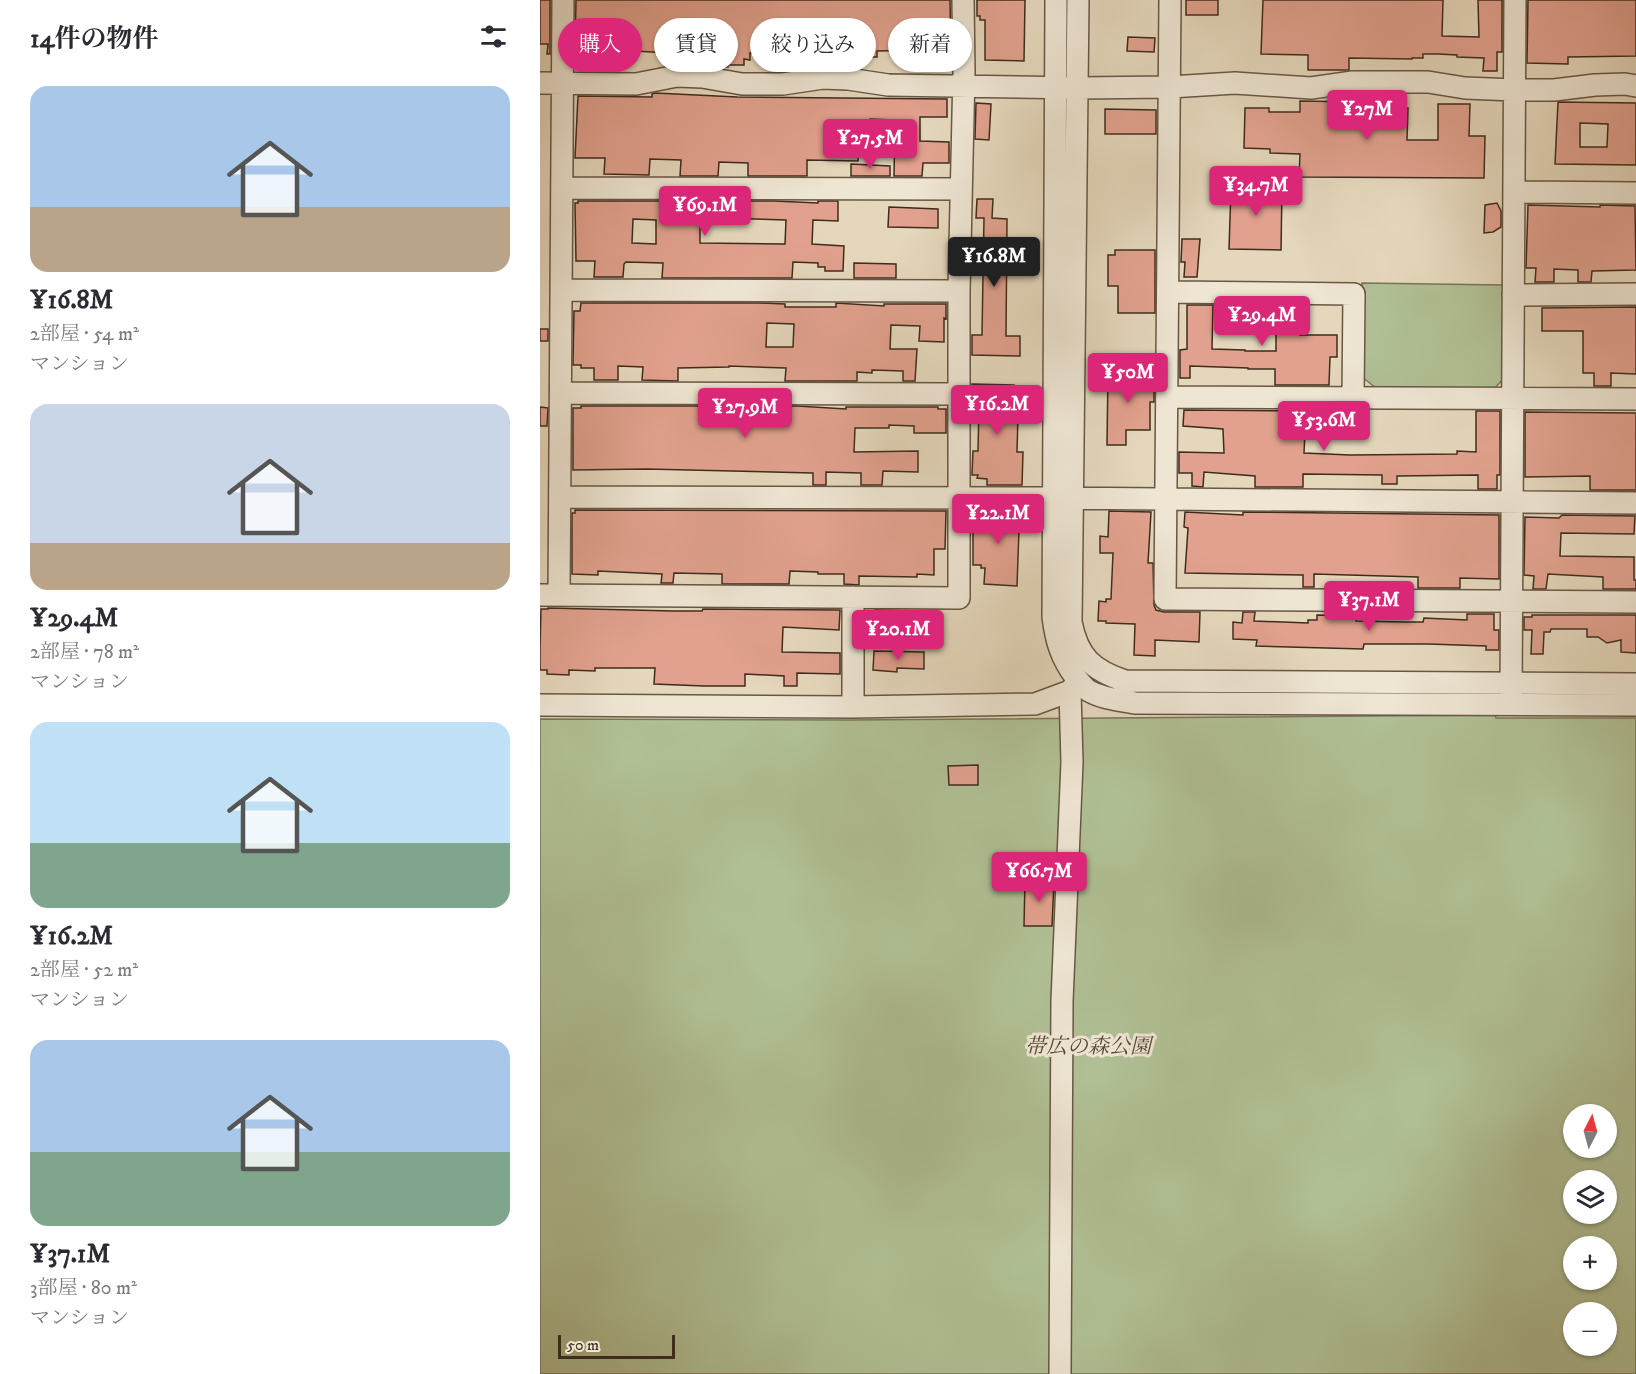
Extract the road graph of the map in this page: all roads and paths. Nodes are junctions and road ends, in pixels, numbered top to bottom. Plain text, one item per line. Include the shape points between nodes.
1 (563, 0) edge
2 (963, 0) edge
3 (1056, 0) edge
4 (1078, 0) edge
5 (1170, 0) edge
6 (1515, 0) edge
7 (540, 83) edge
8 (562, 83) junction
9 (963, 86) junction
10 (1636, 86) edge
11 (1055, 87) junction
12 (1170, 87) junction
13 (1078, 88) junction
14 (1515, 90) junction
15 (562, 188) junction
16 (961, 189) junction
17 (1514, 192) junction
18 (1636, 193) edge
19 (561, 290) junction
20 (959, 291) junction
21 (1168, 292) junction
22 (1636, 294) edge
23 (1513, 295) junction
24 (561, 393) junction
25 (959, 394) junction
26 (1168, 397) junction
27 (1353, 397) junction
28 (1512, 399) junction
29 (1636, 399) edge
30 (561, 497) junction
31 (1063, 498) junction
32 (960, 499) junction
33 (1167, 499) junction
34 (1511, 501) junction
35 (1636, 503) edge
36 (550, 595) edge
37 (853, 597) junction
38 (1511, 602) junction
39 (1636, 602) edge
40 (1080, 680) junction
41 (1511, 683) junction
42 (1629, 684) edge
43 (540, 705) edge
44 (1511, 705) junction
45 (1629, 705) edge
46 (853, 708) junction
47 (1060, 1374) edge

1 - 8 street
2 - 9 street
3 - 11 street
4 - 13 street
5 - 12 street
6 - 14 street
7 - 8 street
8 - 9 street via 636,84 677,76 742,84 783,84 823,78 888,85
8 - 15 street
9 - 11 street
9 - 16 street
10 - 14 street
11 - 13 street
11 - 31 street
12 - 13 street
12 - 14 street via 1235,83 1311,88 1353,82 1428,82
12 - 21 street
13 - 31 street
14 - 17 street
15 - 16 street
15 - 19 street
16 - 20 street
17 - 18 street
17 - 23 street
19 - 20 street
19 - 24 street
20 - 25 street
21 - 26 street
21 - 27 street via 1354,294
22 - 23 street
23 - 28 street
24 - 25 street
24 - 30 street
25 - 32 street
26 - 27 street
26 - 33 street
27 - 28 street
28 - 29 street
28 - 34 street
30 - 32 street
30 - 36 street
31 - 32 street
31 - 33 street
31 - 40 street via 1071,622 1083,655
32 - 37 street via 958,598
33 - 34 street
33 - 38 street via 1165,599
34 - 35 street
34 - 38 street
36 - 37 street
37 - 46 street
38 - 39 street
38 - 41 street
40 - 41 street via 1105,675 1125,681
40 - 44 street via 1087,690 1102,697 1135,703
40 - 46 street via 1035,704
40 - 47 street via 1072,762 1062,1001
41 - 42 street
41 - 44 street
42 - 45 street
43 - 46 street
44 - 45 street

